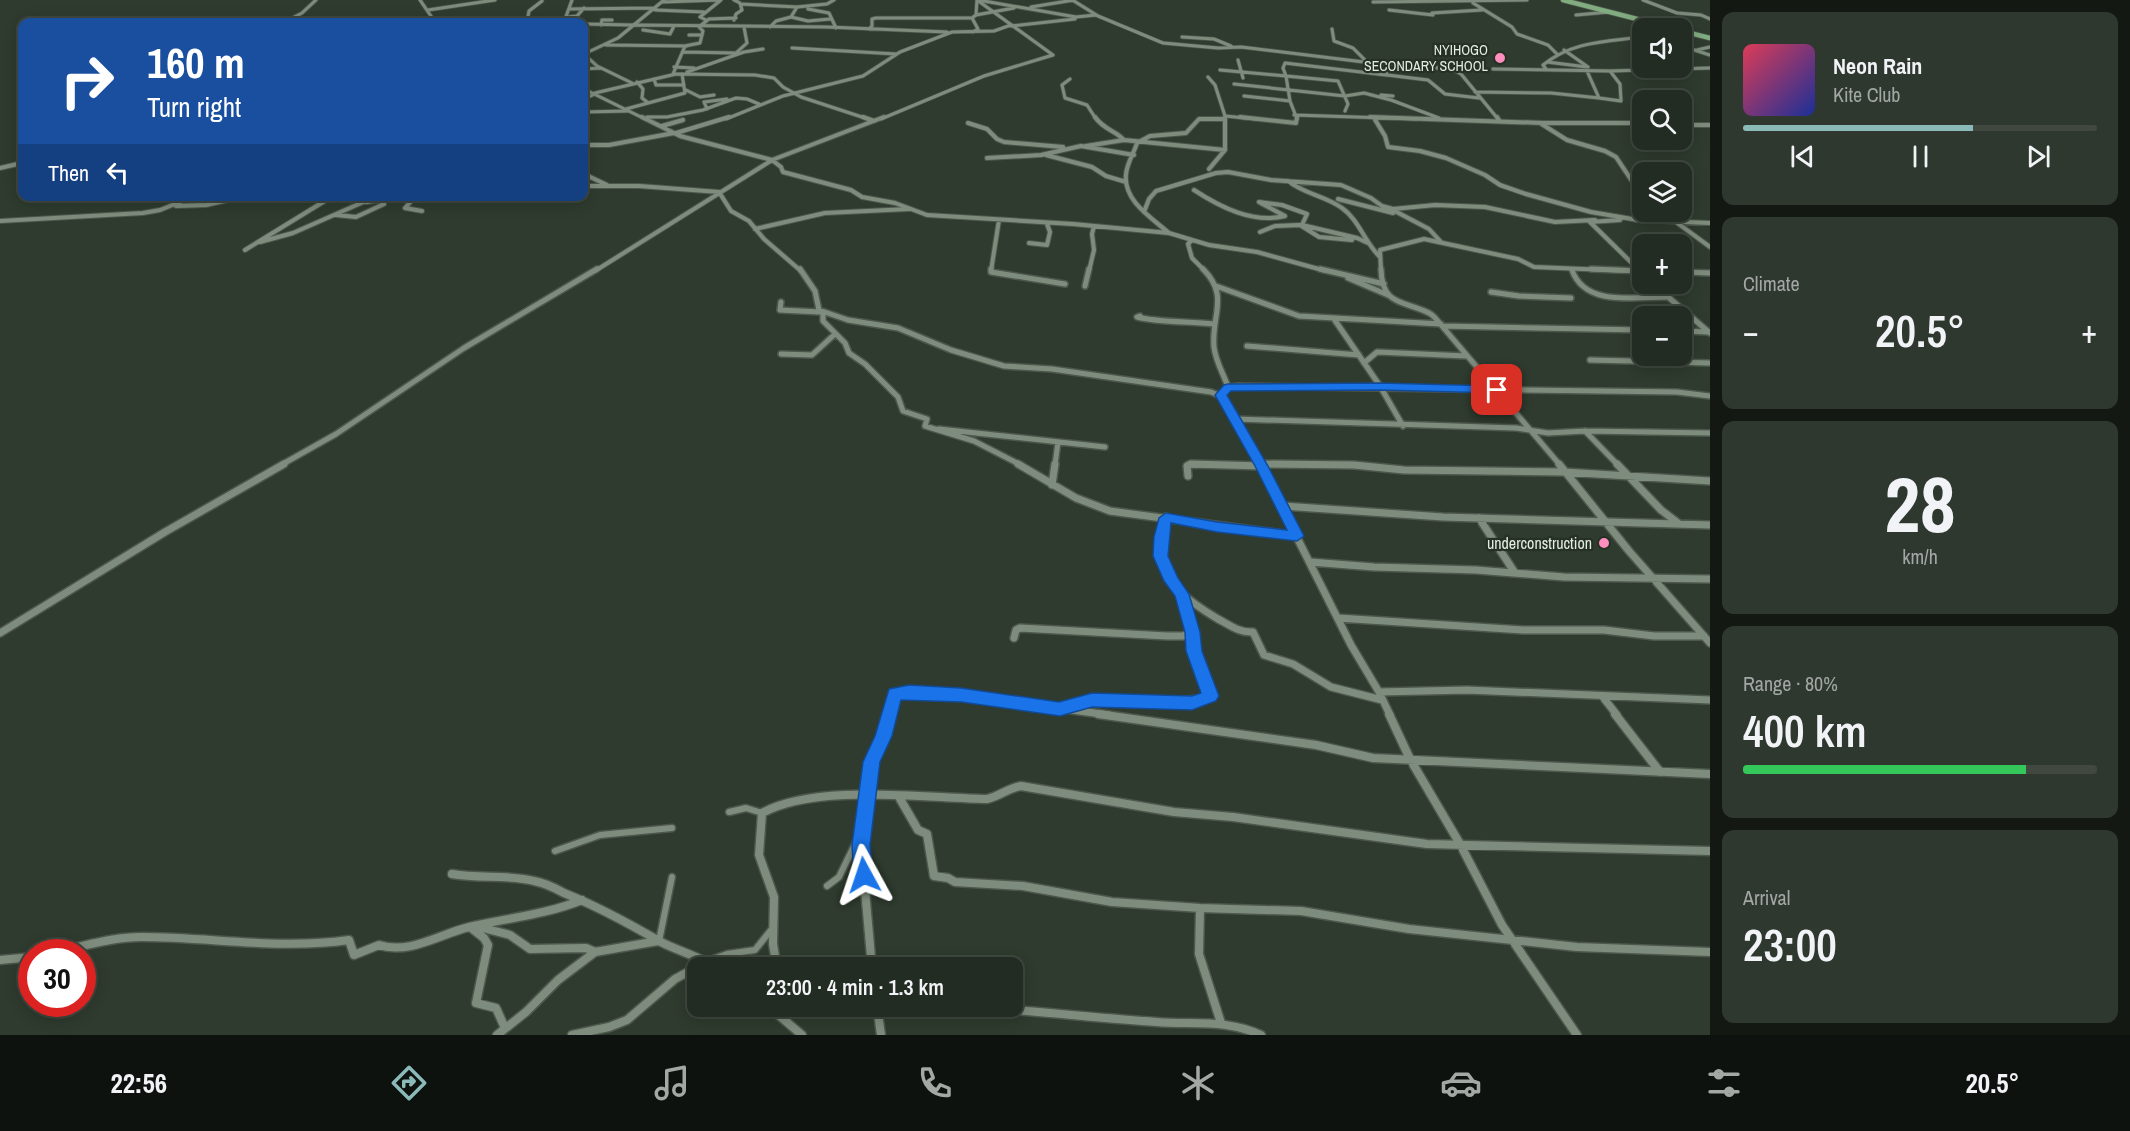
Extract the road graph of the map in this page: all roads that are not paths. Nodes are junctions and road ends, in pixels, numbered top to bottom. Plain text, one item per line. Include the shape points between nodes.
1 (316, 0) edge
2 (418, 0) edge
3 (495, 0) edge
4 (573, 0) edge
5 (689, 0) edge
6 (701, 0) edge
7 (719, 0) edge
8 (734, 0) edge
9 (834, 0) edge
10 (977, 0) edge
11 (1074, 0) edge
12 (1462, 0) edge
13 (1503, 0) edge
14 (1527, 0) edge
15 (1563, 0) edge
16 (1642, 0) edge
17 (663, 1) edge
18 (542, 2) dead end
19 (1373, 2) dead end
20 (1470, 2) junction
21 (778, 3) dead end
22 (740, 4) junction
23 (1477, 5) junction
24 (798, 7) junction
25 (1022, 7) junction
26 (585, 8) junction
27 (570, 9) junction
28 (655, 9) junction
29 (428, 10) junction
30 (1389, 10) dead end
31 (704, 12) junction
32 (991, 12) junction
33 (1610, 12) junction
34 (1096, 15) junction
35 (1576, 15) dead end
36 (567, 16) joint
37 (974, 16) junction
38 (791, 17) junction
39 (293, 18) edge
40 (433, 18) edge
41 (527, 18) edge
42 (735, 18) junction
43 (1082, 18) junction
44 (1633, 18) edge
45 (830, 19) junction
46 (1710, 19) edge
47 (612, 20) dead end
48 (706, 20) junction
49 (588, 24) edge
50 (601, 25) junction
51 (632, 25) junction
52 (674, 26) junction
53 (699, 26) junction
54 (731, 26) junction
55 (1011, 26) junction
56 (744, 27) junction
57 (770, 27) junction
58 (836, 28) junction
59 (869, 29) junction
60 (1332, 29) dead end
61 (641, 30) dead end
62 (953, 32) junction
63 (973, 32) junction
64 (1692, 34) edge
65 (689, 35) dead end
66 (701, 35) junction
67 (1182, 37) dead end
68 (1710, 38) edge
69 (1632, 39) edge
70 (605, 45) junction
71 (687, 46) junction
72 (1241, 47) junction
73 (1710, 47) edge
74 (792, 48) dead end
75 (763, 49) dead end
76 (1564, 50) junction
77 (1692, 50) edge
78 (1696, 51) junction
79 (588, 52) edge
80 (683, 52) junction
81 (735, 54) junction
82 (896, 54) junction
83 (1557, 54) junction
84 (1710, 55) edge
85 (588, 57) edge
86 (1238, 60) dead end
87 (1547, 62) junction
88 (1368, 63) junction
89 (1388, 64) junction
90 (1422, 65) junction
91 (674, 67) junction
92 (601, 68) junction
93 (694, 68) junction
94 (1710, 68) edge
95 (588, 69) edge
96 (1493, 69) dead end
97 (1587, 69) junction
98 (1220, 70) dead end
99 (1546, 70) junction
100 (1610, 71) junction
101 (1241, 72) junction
102 (684, 74) junction
103 (674, 75) junction
104 (1387, 75) junction
105 (1286, 76) junction
106 (1208, 77) dead end
107 (1243, 78) dead end
108 (1070, 79) dead end
109 (1428, 80) junction
110 (655, 81) junction
111 (636, 84) junction
112 (1234, 84) dead end
113 (684, 85) junction
114 (1471, 86) junction
115 (1288, 89) junction
116 (686, 90) junction
117 (588, 91) edge
118 (1475, 92) junction
119 (1499, 92) junction
120 (595, 93) junction
121 (1366, 93) junction
122 (793, 94) junction
123 (714, 95) dead end
124 (1244, 96) dead end
125 (1345, 96) junction
126 (1394, 96) dead end
127 (588, 97) edge
128 (1480, 98) junction
129 (1599, 98) junction
130 (731, 99) junction
131 (1290, 100) junction
132 (647, 102) junction
133 (759, 104) junction
134 (707, 109) junction
135 (628, 110) junction
136 (1345, 111) dead end
137 (588, 112) edge
138 (1294, 115) junction
139 (645, 117) junction
140 (1225, 117) junction
141 (1374, 117) junction
142 (683, 120) dead end
143 (1446, 120) junction
144 (1499, 120) junction
145 (874, 122) junction
146 (969, 123) dead end
147 (1540, 123) junction
148 (1632, 123) edge
149 (1692, 125) edge
150 (1710, 125) edge
151 (662, 126) junction
152 (675, 133) junction
153 (1124, 140) junction
154 (1139, 140) junction
155 (588, 145) edge
156 (1076, 146) junction
157 (1086, 146) junction
158 (1225, 150) junction
159 (1044, 154) junction
160 (1134, 155) junction
161 (987, 158) dead end
162 (771, 160) junction
163 (18, 164) edge
164 (0, 168) edge
165 (1209, 169) dead end
166 (588, 176) edge
167 (1288, 181) junction
168 (1126, 182) junction
169 (1632, 182) edge
170 (588, 186) edge
171 (608, 186) junction
172 (1194, 190) dead end
173 (719, 192) junction
174 (1338, 199) dead end
175 (184, 201) edge
176 (190, 201) edge
177 (223, 201) edge
178 (323, 201) edge
179 (344, 201) edge
180 (367, 201) edge
181 (386, 201) edge
182 (411, 201) edge
183 (387, 203) dead end
184 (361, 204) junction
185 (172, 206) junction
186 (913, 209) junction
187 (1390, 209) junction
188 (422, 211) dead end
189 (1144, 212) junction
190 (1396, 213) junction
191 (336, 215) junction
192 (1632, 219) edge
193 (0, 220) edge
194 (999, 220) junction
195 (1595, 220) junction
196 (1632, 220) edge
197 (1674, 222) edge
198 (1692, 222) edge
199 (1710, 223) edge
200 (1047, 224) junction
201 (1094, 226) junction
202 (755, 229) junction
203 (1260, 232) dead end
204 (1169, 233) junction
205 (1192, 240) junction
206 (260, 242) junction
207 (1441, 242) junction
208 (1029, 243) dead end
209 (1368, 243) junction
210 (1710, 248) edge
211 (245, 250) dead end
212 (1380, 256) junction
213 (1632, 262) edge
214 (1572, 270) junction
215 (1632, 272) edge
216 (1692, 272) edge
217 (1710, 273) edge
218 (1344, 275) junction
219 (1065, 284) dead end
220 (1384, 284) junction
221 (1085, 286) dead end
222 (1216, 286) junction
223 (1491, 292) dead end
224 (1664, 294) edge
225 (1388, 296) junction
226 (1667, 297) junction
227 (1571, 298) dead end
228 (781, 302) dead end
229 (822, 313) junction
230 (1140, 316) dead end
231 (1334, 319) junction
232 (1214, 324) junction
233 (1441, 325) junction
234 (1632, 330) edge
235 (1692, 331) edge
236 (1709, 331) edge
237 (835, 334) junction
238 (1247, 346) dead end
239 (781, 354) dead end
240 (1359, 355) junction
241 (1466, 356) junction
242 (1590, 360) dead end
243 (1364, 363) junction
244 (1710, 363) edge
245 (1380, 386) junction
246 (1228, 387) junction
247 (1497, 390) junction
248 (1221, 395) junction
249 (1710, 396) edge
250 (1235, 419) junction
251 (1403, 426) junction
252 (936, 429) junction
253 (1530, 430) junction
254 (1585, 431) junction
255 (1710, 433) edge
256 (1058, 442) junction
257 (1105, 447) dead end
258 (1261, 465) junction
259 (1564, 472) junction
260 (1188, 476) dead end
261 (1629, 476) junction
262 (1710, 481) edge
263 (1053, 485) junction
264 (1283, 506) junction
265 (1166, 518) junction
266 (1479, 518) junction
267 (1606, 523) junction
268 (1678, 523) junction
269 (1710, 525) edge
270 (1297, 536) junction
271 (1310, 562) junction
272 (1515, 573) junction
273 (1652, 577) junction
274 (1710, 579) edge
275 (1182, 594) junction
276 (1338, 618) junction
277 (1192, 632) junction
278 (0, 633) edge
279 (1704, 636) junction
280 (1014, 638) dead end
281 (1710, 643) edge
282 (1379, 692) junction
283 (1602, 696) junction
284 (1382, 700) junction
285 (1710, 700) edge
286 (1060, 709) junction
287 (1410, 759) junction
288 (1660, 772) junction
289 (1710, 774) edge
290 (866, 797) junction
291 (899, 797) junction
292 (729, 812) dead end
293 (762, 813) junction
294 (672, 828) dead end
295 (863, 829) junction
296 (1460, 844) junction
297 (555, 851) dead end
298 (1710, 851) edge
299 (452, 874) dead end
300 (672, 877) dead end
301 (827, 886) dead end
302 (582, 900) junction
303 (1200, 908) junction
304 (475, 927) junction
305 (773, 928) junction
306 (1511, 939) junction
307 (659, 940) junction
308 (96, 942) edge
309 (595, 952) junction
310 (1710, 952) edge
311 (695, 957) edge
312 (719, 957) edge
313 (774, 957) edge
314 (871, 957) edge
315 (18, 958) edge
316 (0, 960) edge
317 (687, 972) edge
318 (1023, 1010) edge
319 (783, 1017) edge
320 (879, 1017) edge
321 (786, 1019) joint
322 (1221, 1023) junction
323 (505, 1028) junction
324 (497, 1035) edge
325 (572, 1035) edge
326 (802, 1035) edge
327 (881, 1035) edge
328 (1261, 1035) edge
329 (1577, 1035) edge

1 - 39 street
2 - 29 street
3 - 29 street
4 - 27 street
5 - 6 street
5 - 17 street
6 - 7 street
7 - 31 street
8 - 22 street
9 - 24 street
10 - 25 street
10 - 32 street
10 - 37 street
11 - 25 street
11 - 34 street
12 - 19 street
12 - 20 street
13 - 14 street
13 - 20 street
15 - 33 main road
16 - 46 street via 1677,13
17 - 28 street
18 - 41 street via 529,10
20 - 23 street
21 - 22 street
22 - 24 street
22 - 42 street via 742,11
23 - 30 street via 1482,10 1433,15
23 - 83 street via 1517,34 1548,45
24 - 38 street
24 - 45 street via 830,13
25 - 32 street
25 - 43 street
26 - 27 street
26 - 28 street
26 - 36 street via 577,16
27 - 36 street
28 - 31 street
28 - 51 street
29 - 40 street
31 - 48 street via 700,17
32 - 37 street
32 - 55 street
33 - 35 street
33 - 44 main road
34 - 43 street
34 - 72 street via 1163,43
37 - 59 street via 876,18
37 - 63 street via 978,29
38 - 45 street via 808,21
38 - 57 street
42 - 48 street
42 - 54 street
43 - 55 street
45 - 58 street
47 - 50 street via 602,20
48 - 53 street
49 - 50 street
50 - 51 street
51 - 52 street
51 - 70 street
52 - 53 street
52 - 61 street via 670,34
53 - 54 street
53 - 66 street
54 - 56 street
55 - 63 street
55 - 145 street via 1053,55 984,76
56 - 57 street
56 - 81 street via 747,44
57 - 58 street
58 - 59 street
59 - 62 street
60 - 88 street via 1334,41 1353,48
62 - 63 street
62 - 82 street
64 - 68 main road
65 - 66 street
66 - 71 street via 699,44
67 - 72 street via 1207,38
69 - 76 street
70 - 71 street
70 - 79 street
71 - 80 street
72 - 88 street
73 - 78 street
74 - 82 street
75 - 81 street
76 - 83 street
76 - 97 street
77 - 78 street
78 - 84 street
80 - 81 street
80 - 91 street
81 - 93 street via 715,64
82 - 122 street via 863,76
83 - 87 street
85 - 92 street
86 - 101 street
87 - 97 street
87 - 99 street via 1542,67
88 - 89 street
89 - 90 street
89 - 104 street
90 - 109 street
90 - 114 street via 1457,71
91 - 93 street
91 - 103 street
92 - 95 street
92 - 111 street
93 - 102 street
94 - 100 street
96 - 99 street
97 - 99 street
97 - 100 street
97 - 129 street
98 - 101 street
100 - 129 street via 1620,84 1621,101
101 - 105 street
101 - 107 street
102 - 103 street
102 - 113 street
102 - 122 street via 774,78
103 - 110 street
104 - 105 street via 1286,63
104 - 109 street
105 - 115 street
105 - 125 street via 1337,81
106 - 140 street via 1215,85
108 - 153 street via 1062,85 1065,98 1090,106 1103,127
109 - 128 street via 1444,94
110 - 111 street
110 - 113 street
111 - 120 street
111 - 132 street via 644,89 642,98
112 - 115 street
113 - 116 street
114 - 118 street
114 - 119 street
115 - 125 street
115 - 131 street
116 - 123 street via 700,97
116 - 132 street via 683,95
117 - 120 street
118 - 119 street
118 - 128 street
119 - 129 street
120 - 127 street
120 - 135 street
121 - 125 street
121 - 126 street
121 - 143 street
122 - 133 street
122 - 145 street
124 - 131 street
125 - 136 street
128 - 144 street
130 - 133 street
130 - 134 street
130 - 134 street via 704,101
131 - 138 street
132 - 135 street
133 - 152 street via 719,123
134 - 139 street
135 - 137 street
135 - 139 street
138 - 140 street via 1296,123
138 - 141 street
139 - 151 street
140 - 154 street via 1199,119 1186,133
140 - 158 street
141 - 143 street
141 - 192 street via 1388,147 1449,159 1500,185 1592,212
142 - 151 street
143 - 144 street
144 - 147 street
145 - 162 street
146 - 156 street via 1010,144
147 - 148 street
147 - 169 street via 1555,134 1617,157
149 - 150 street
151 - 152 street
152 - 155 street
152 - 162 street
153 - 154 street
153 - 157 street
154 - 158 street
154 - 160 street
156 - 157 street
156 - 159 street
157 - 160 street
158 - 165 street
159 - 161 street
159 - 168 street via 1092,167
160 - 168 street
162 - 173 street
162 - 186 street via 783,172
163 - 164 street
166 - 171 street
167 - 187 street via 1341,185
167 - 189 street via 1216,173 1156,191
167 - 209 street via 1302,192 1344,210
168 - 189 street
170 - 171 street
171 - 173 street
172 - 209 street via 1230,210 1263,218 1285,216 1259,202 1282,205 1307,214 1302,225
173 - 202 street via 730,211
173 - 278 street via 464,348 336,434
174 - 190 street
175 - 185 street
176 - 185 street
177 - 185 street
178 - 206 street
179 - 184 street
180 - 184 street
181 - 184 street
182 - 188 street via 405,208
183 - 191 street via 352,218
184 - 191 street
185 - 193 street via 143,213
186 - 194 street via 929,215
186 - 202 street via 825,213
187 - 190 street
187 - 195 street via 1434,205 1485,207 1555,222
189 - 204 street
190 - 207 street via 1431,231
191 - 206 street
194 - 200 street
194 - 219 street via 991,272
195 - 196 street
195 - 213 street via 1591,223
197 - 210 street
198 - 199 street
200 - 201 street
200 - 208 street via 1047,245
201 - 204 street
201 - 221 street via 1094,250
202 - 229 street via 799,268 816,293 816,304
203 - 209 street via 1275,226 1300,225 1321,238
204 - 205 street
205 - 218 street via 1255,251
205 - 222 street via 1188,244 1190,254 1213,277
206 - 211 street
207 - 212 street via 1419,239 1380,250
207 - 214 street via 1533,267
209 - 212 street
212 - 220 street
214 - 215 street
214 - 226 street via 1592,294
216 - 217 street
218 - 220 street
218 - 225 street
220 - 225 street
222 - 231 street via 1299,316
222 - 232 street via 1219,304
223 - 227 street
224 - 226 street
225 - 233 street via 1430,314
226 - 236 street
228 - 229 street via 780,310
229 - 237 street via 823,321
229 - 248 street via 884,324 1009,367 1052,369
230 - 232 street via 1137,317 1159,322
231 - 233 street
231 - 240 street
232 - 246 street via 1214,349
233 - 234 street
233 - 241 street
235 - 236 street
237 - 239 street via 812,355
237 - 252 street via 898,397 902,410 927,419 925,426
238 - 240 street
240 - 243 street
241 - 243 street via 1377,352
241 - 247 street
242 - 244 street
243 - 245 street
245 - 246 street
245 - 247 street
245 - 251 street
246 - 248 street
247 - 249 street via 1677,392
247 - 253 street
248 - 250 street
250 - 251 street
250 - 258 street
251 - 253 street
252 - 256 street
252 - 263 street via 996,450
253 - 254 street
253 - 259 street
254 - 255 street
254 - 261 street
256 - 257 street
256 - 263 street
258 - 259 street
258 - 260 street via 1191,464 1187,466
258 - 264 street
259 - 261 street
259 - 267 street
261 - 262 street
261 - 268 street
263 - 265 street via 1110,511
264 - 266 street
264 - 270 street
265 - 270 street
265 - 275 street via 1160,556 1171,581
266 - 267 street
266 - 272 street
267 - 268 street
267 - 273 street
268 - 269 street
270 - 271 street
271 - 272 street
271 - 276 street
272 - 273 street
273 - 274 street
273 - 279 street
275 - 277 street
275 - 284 street via 1244,633 1253,632 1264,655 1293,664 1331,687
276 - 279 street
276 - 282 street
277 - 280 street via 1167,636 1020,628
277 - 286 street via 1194,651 1210,696 1192,703 1092,700
279 - 281 street
282 - 283 street via 1467,690
282 - 284 street
283 - 285 street
283 - 288 street
284 - 287 street
286 - 287 street via 1281,739 1373,758
286 - 290 street via 961,695 895,694 872,762
287 - 288 street
287 - 296 street
288 - 289 street
290 - 291 street
290 - 293 street via 836,795 795,801
290 - 295 street
291 - 296 street via 987,800 1021,786 1174,812 1427,844
291 - 303 street via 918,830 927,834 935,877 1023,886 1112,902
292 - 293 street via 753,808
293 - 305 street via 759,855 774,897
294 - 297 street via 600,835
295 - 301 street via 839,877
295 - 314 street
296 - 298 street
296 - 306 street
299 - 302 street via 528,879
300 - 307 street
302 - 304 street via 547,913
302 - 307 street
303 - 306 street via 1301,911 1409,929
303 - 322 street via 1199,954
304 - 308 street via 398,947 379,945 354,955 349,940 305,946 139,938
304 - 309 street via 510,936 530,949 586,948
304 - 323 street via 488,945 476,1003 496,1008
305 - 312 street via 754,950
305 - 313 street
306 - 310 street via 1577,947
306 - 329 street
307 - 309 street
307 - 311 street
309 - 323 street
315 - 316 street
317 - 325 street via 627,1020
318 - 322 street
319 - 321 street
320 - 327 street
321 - 326 street
322 - 328 street via 1239,1025
323 - 324 street

